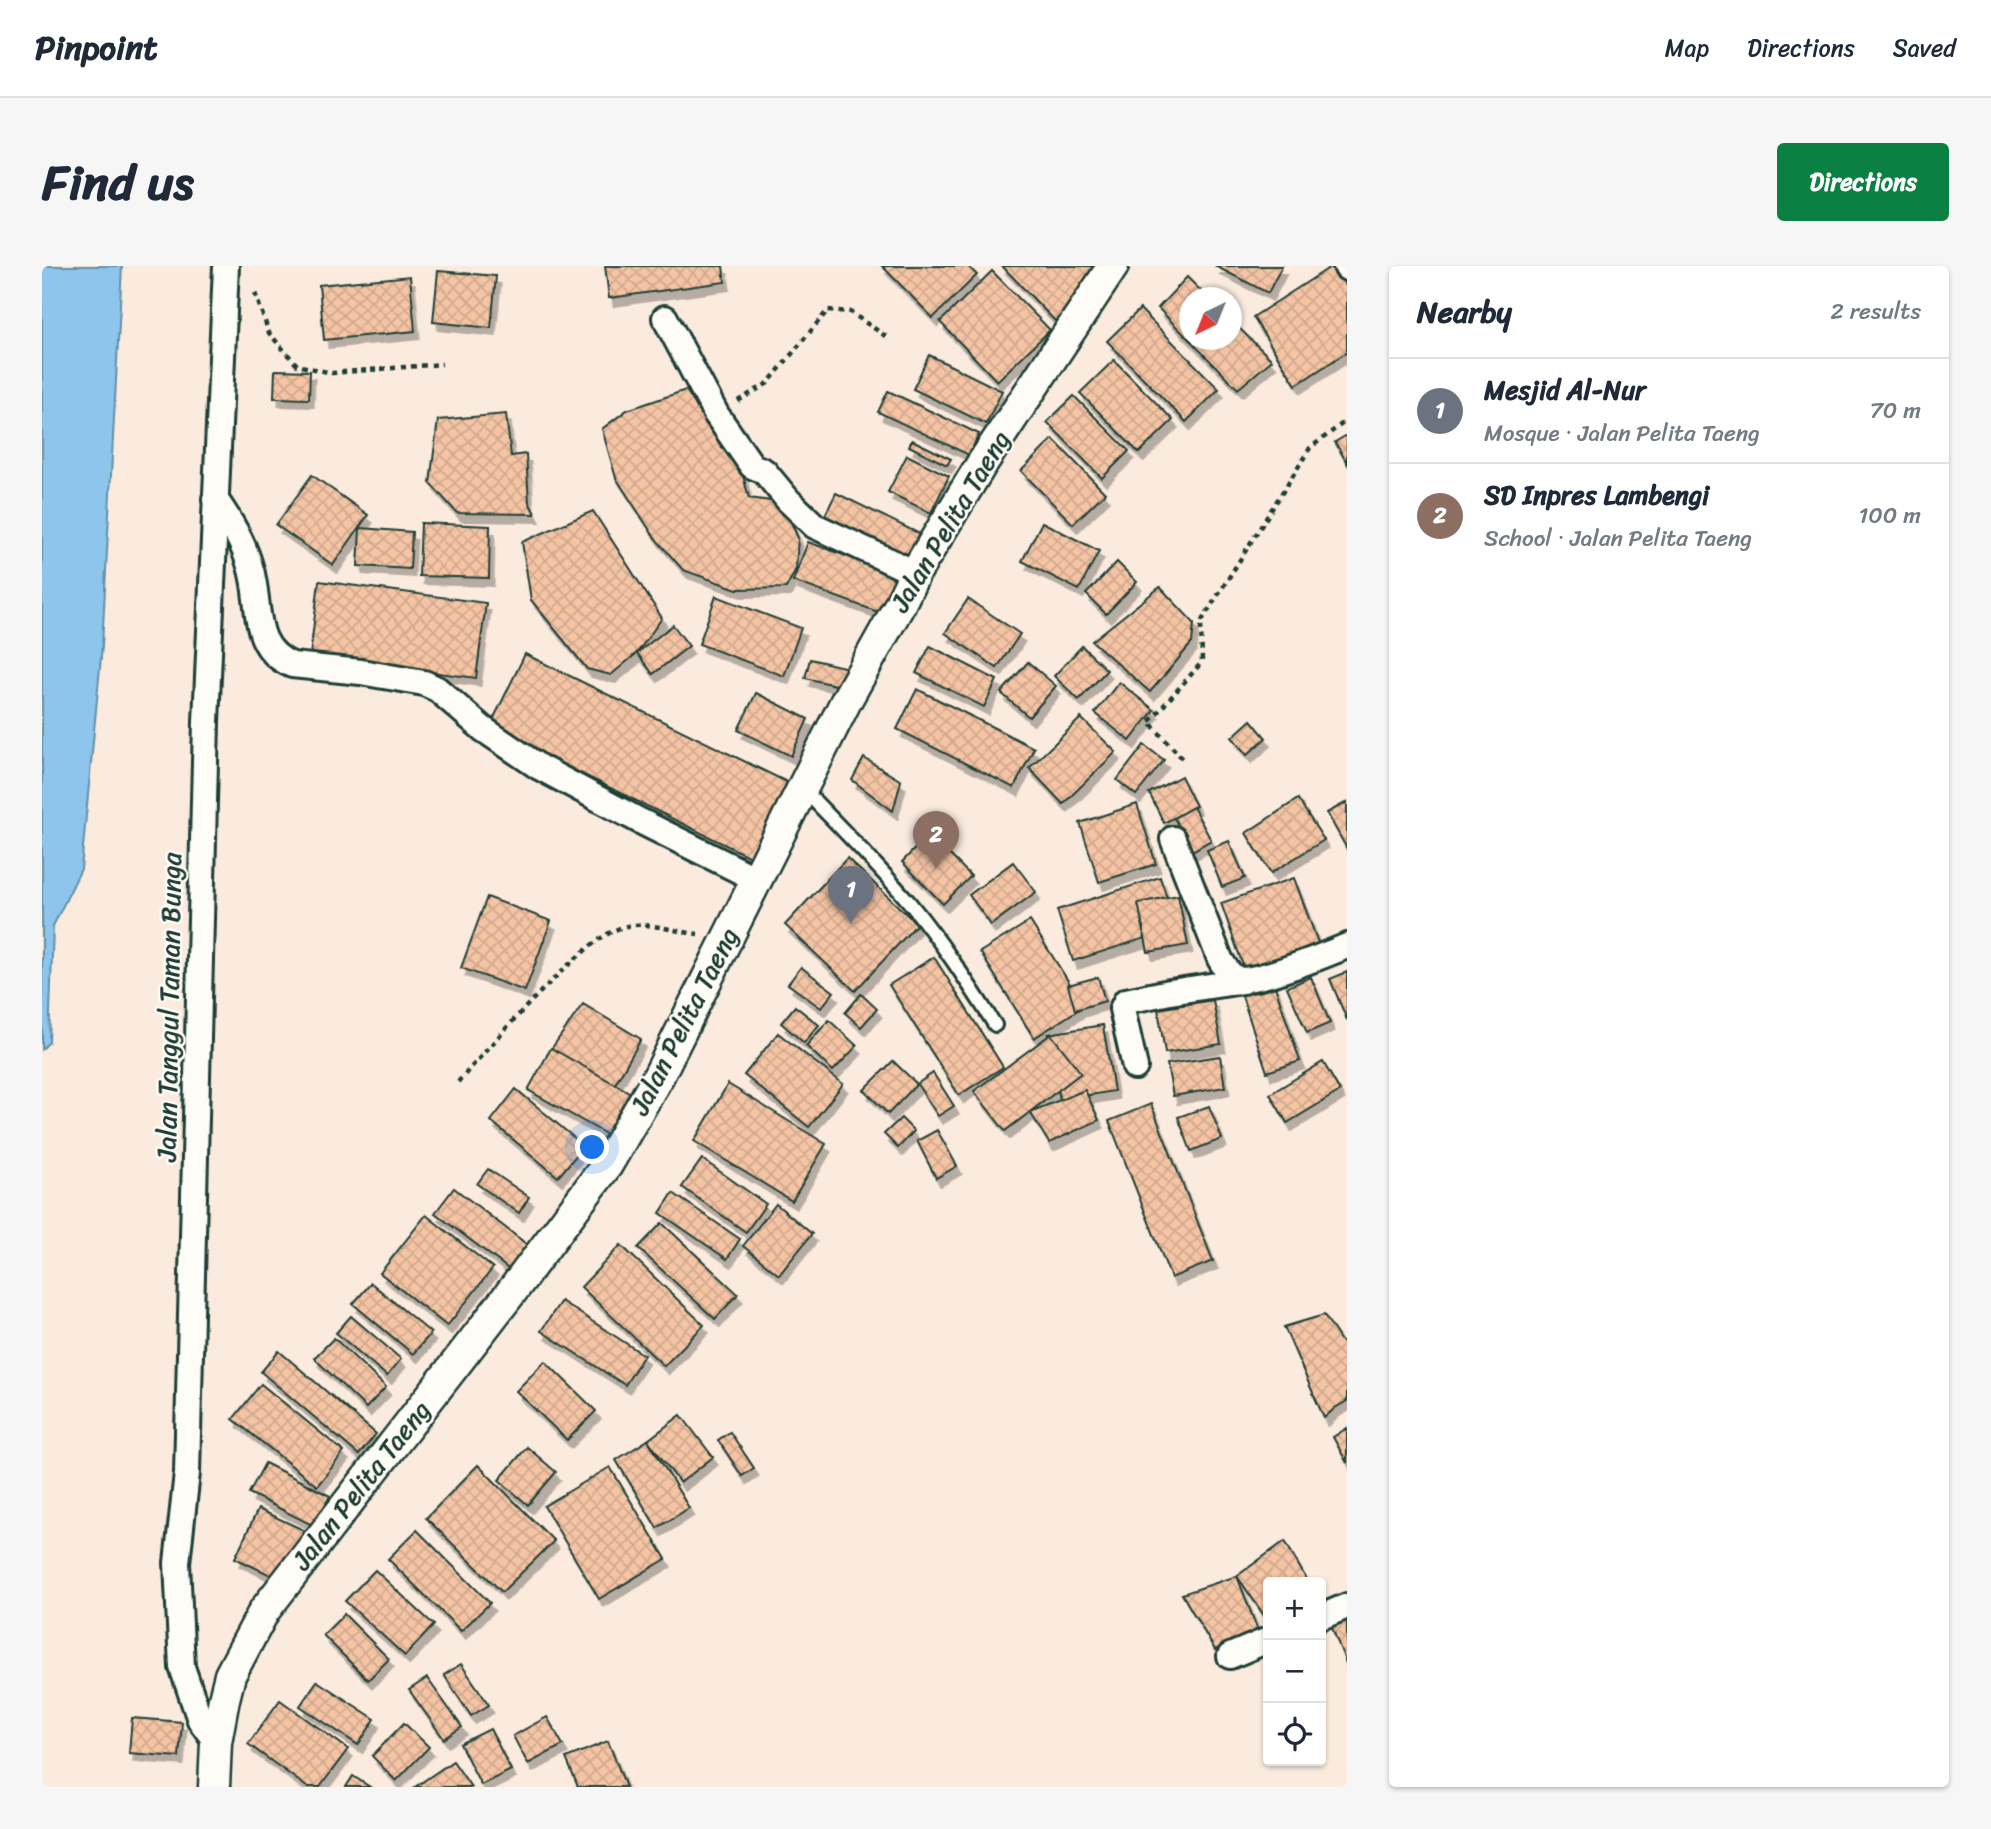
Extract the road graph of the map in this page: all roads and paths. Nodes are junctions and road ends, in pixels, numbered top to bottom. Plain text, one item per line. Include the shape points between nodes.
1 (226, 266) edge
2 (1113, 266) edge
3 (253, 288) dead end
4 (665, 318) dead end
5 (887, 337) dead end
6 (442, 364) dead end
7 (716, 414) junction
8 (1347, 420) edge
9 (215, 499) junction
10 (915, 573) junction
11 (1182, 758) dead end
12 (803, 789) junction
13 (1173, 839) dead end
14 (756, 879) junction
15 (727, 937) junction
16 (1347, 946) edge
17 (1243, 981) junction
18 (995, 1025) dead end
19 (1135, 1067) dead end
20 (458, 1082) dead end
21 (1347, 1606) edge
22 (1326, 1615) edge
23 (1263, 1642) edge
24 (1230, 1656) dead end
25 (216, 1742) junction
26 (214, 1787) edge

1 - 9 street, Jalan Tanggul Taman Bunga
2 - 10 street, Jalan Pelita Taeng
3 - 6 path via 269,332 297,365 332,373
4 - 7 street
5 - 7 path via 850,312 828,310 768,383
7 - 10 street via 752,466 764,471 815,526
8 - 11 path via 1310,448 1201,622 1202,662 1149,722
9 - 14 street via 250,565 263,639 282,661 424,683 539,767
9 - 25 street, Jalan Tanggul Taman Bunga via 187,1473 177,1563 182,1667 200,1720
10 - 12 street, Jalan Pelita Taeng
12 - 14 street, Jalan Pelita Taeng
12 - 18 lane via 909,902
13 - 17 street via 1220,959 1235,979
14 - 15 street, Jalan Pelita Taeng
15 - 20 path via 654,926 624,927 594,943 543,987
15 - 25 street, Jalan Pelita Taeng via 659,1075 607,1165 264,1611 230,1675
16 - 17 street
17 - 19 street via 1126,1001 1122,1009
21 - 22 street
23 - 24 street
25 - 26 street, Jalan Pelita Taeng

